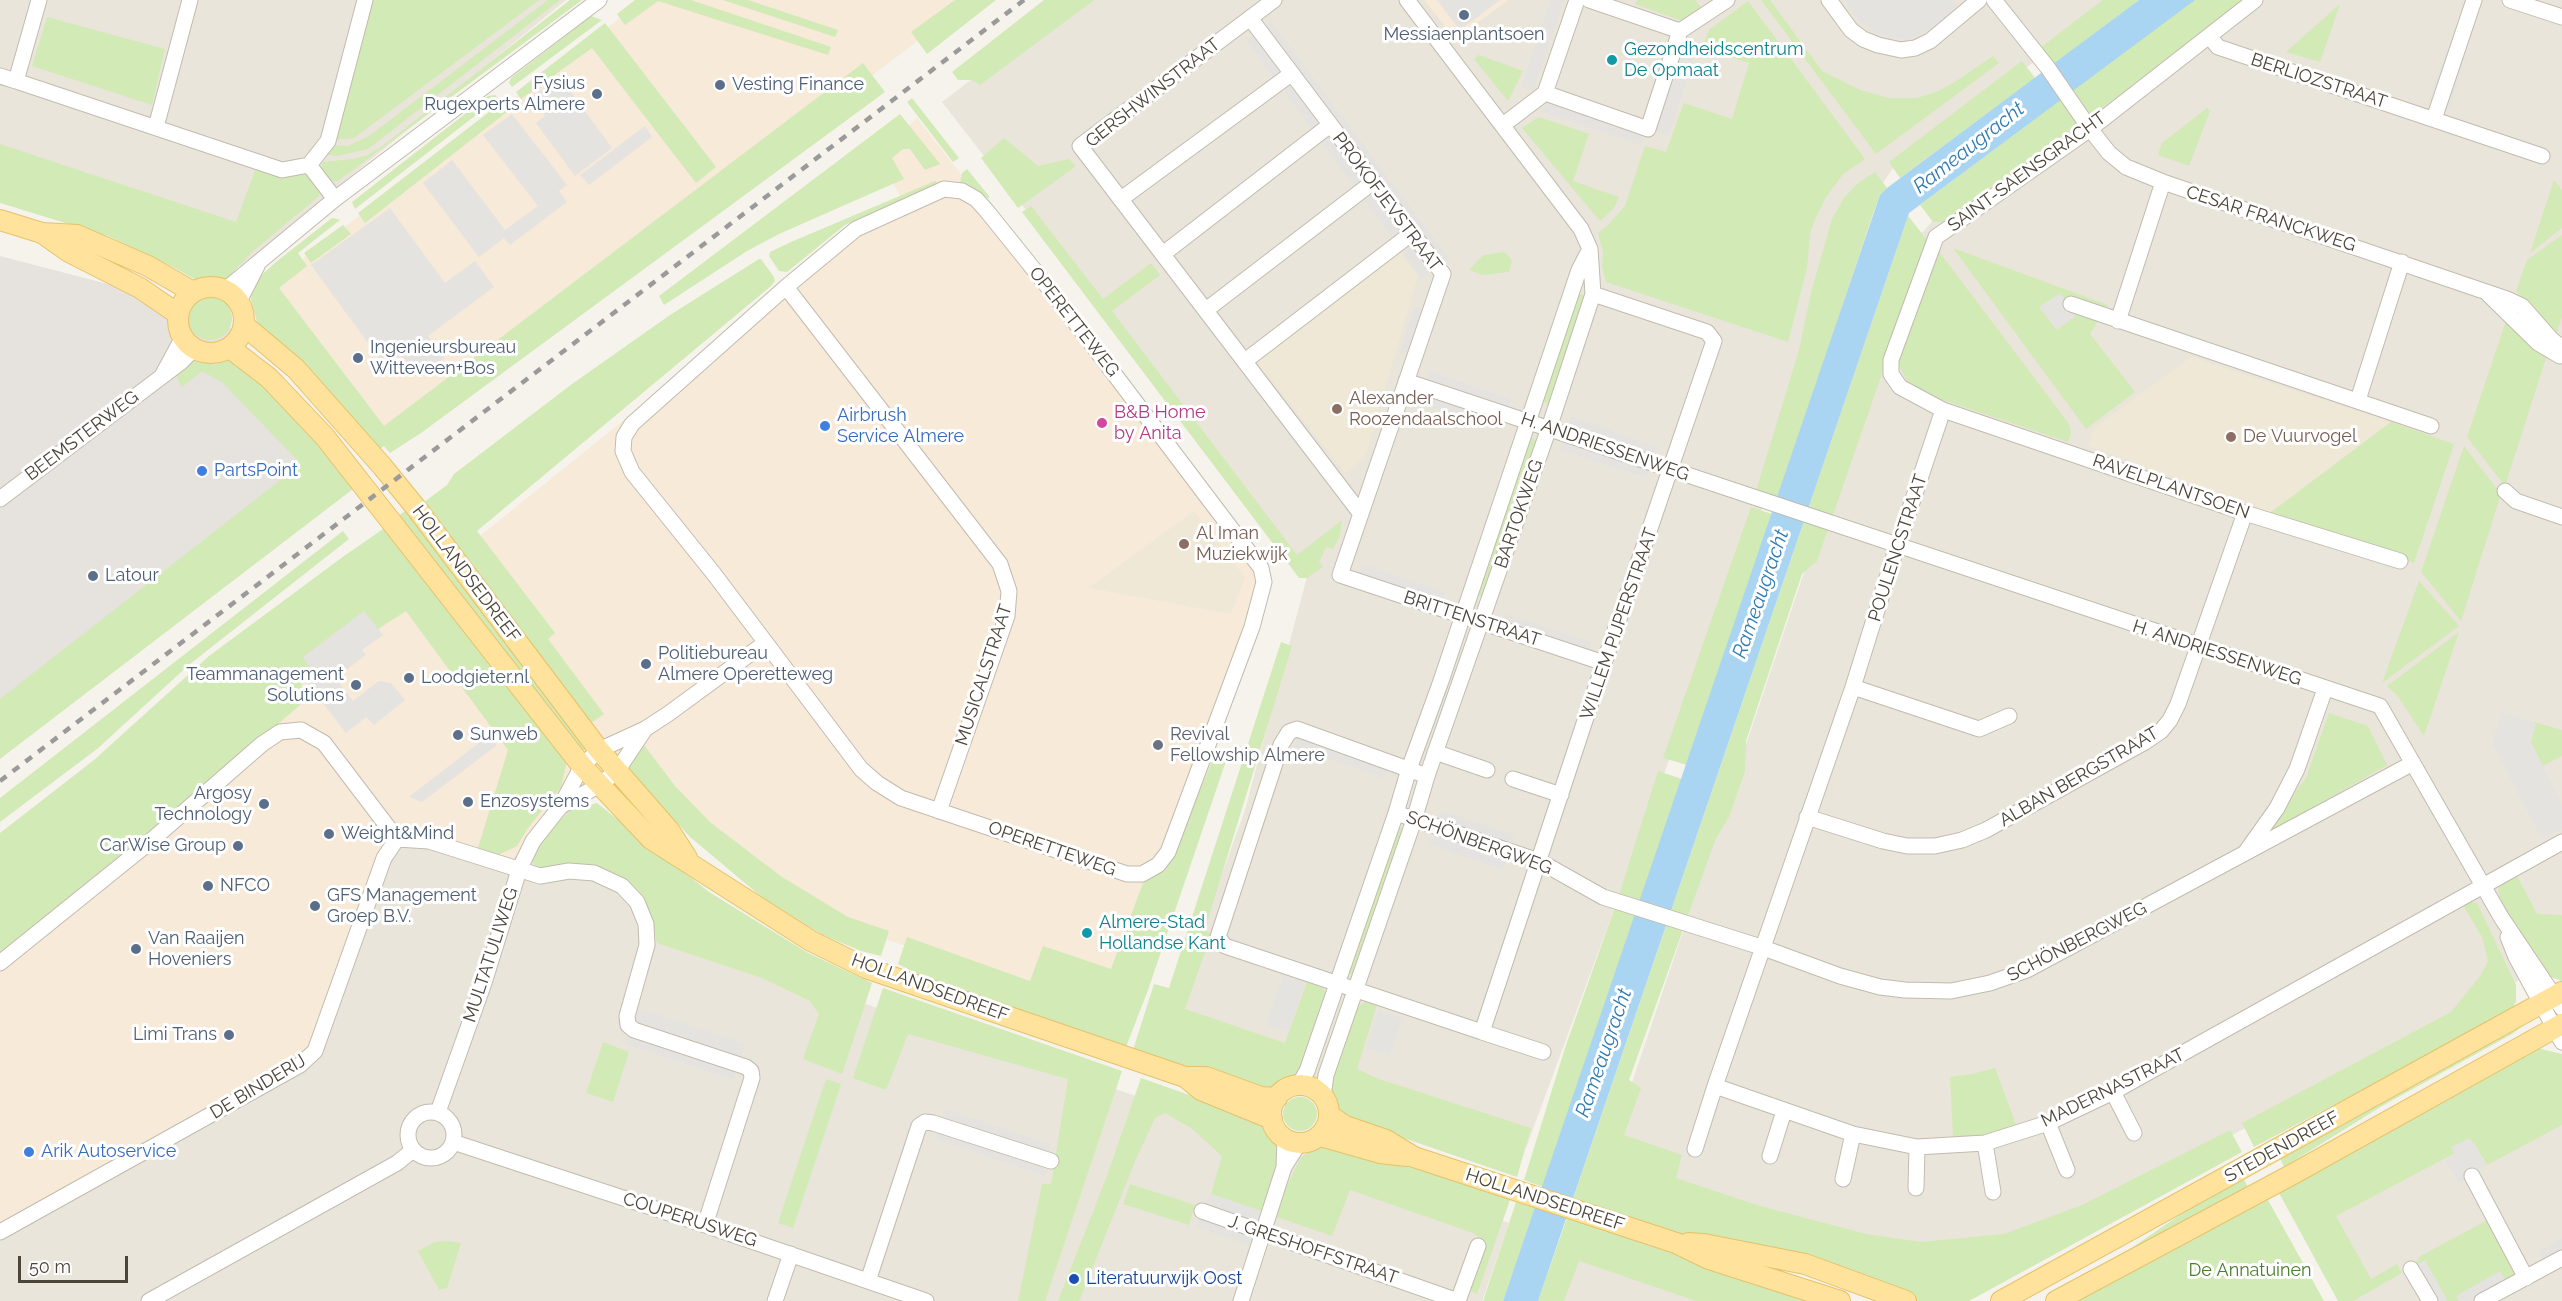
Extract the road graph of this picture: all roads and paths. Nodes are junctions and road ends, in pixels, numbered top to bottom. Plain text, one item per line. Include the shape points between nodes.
1 (39, 0) edge
2 (190, 0) edge
3 (365, 0) edge
4 (598, 0) edge
5 (1274, 0) edge
6 (1407, 0) edge
7 (1577, 0) edge
8 (1589, 0) edge
9 (1727, 0) edge
10 (1829, 0) edge
11 (1979, 0) edge
12 (1994, 0) edge
13 (2255, 0) edge
14 (2474, 0) edge
15 (2510, 0) edge
16 (2562, 17) edge
17 (1250, 18) junction
18 (1680, 31) junction
19 (2209, 36) junction
20 (1291, 74) junction
21 (0, 75) edge
22 (16, 81) junction
23 (1545, 93) junction
24 (2434, 119) junction
25 (1330, 125) junction
26 (1503, 125) junction
27 (156, 127) junction
28 (2090, 129) junction
29 (2542, 156) dead end
30 (309, 165) junction
31 (1373, 182) junction
32 (2163, 183) junction
33 (335, 199) junction
34 (1121, 199) junction
35 (0, 220) edge
36 (42, 233) junction
37 (1412, 234) junction
38 (1590, 249) junction
39 (1163, 254) junction
40 (2402, 262) junction
41 (786, 287) junction
42 (2486, 291) junction
43 (193, 292) junction
44 (1593, 294) junction
45 (232, 296) junction
46 (2071, 304) dead end
47 (1206, 310) junction
48 (178, 314) junction
49 (2118, 321) junction
50 (245, 326) junction
51 (188, 343) junction
52 (230, 348) junction
53 (2562, 348) edge
54 (2562, 357) edge
55 (1245, 361) junction
56 (1406, 381) junction
57 (2358, 400) junction
58 (1943, 410) junction
59 (1528, 422) junction
60 (2431, 426) dead end
61 (1549, 428) junction
62 (1671, 470) junction
63 (2505, 491) dead end
64 (0, 499) edge
65 (2245, 513) junction
66 (1361, 514) junction
67 (2562, 517) edge
68 (1898, 545) junction
69 (2400, 561) dead end
70 (1340, 575) joint
71 (1463, 616) junction
72 (1482, 622) junction
73 (765, 643) junction
74 (2197, 646) junction
75 (1604, 663) junction
76 (1853, 687) junction
77 (2325, 689) junction
78 (2009, 716) dead end
79 (645, 729) junction
80 (599, 750) junction
81 (1435, 752) junction
82 (2413, 764) junction
83 (582, 766) junction
84 (1409, 769) junction
85 (1487, 770) dead end
86 (616, 771) junction
87 (1427, 776) junction
88 (1512, 779) dead end
89 (598, 786) junction
90 (1561, 795) junction
91 (560, 807) junction
92 (939, 811) junction
93 (1396, 813) junction
94 (1807, 817) junction
95 (1414, 820) junction
96 (397, 839) junction
97 (2562, 842) edge
98 (2244, 856) junction
99 (1539, 861) junction
100 (692, 866) junction
101 (519, 870) junction
102 (2483, 887) junction
103 (1761, 947) junction
104 (0, 963) edge
105 (1336, 983) junction
106 (1355, 989) junction
107 (2555, 1000) edge
108 (2559, 1031) edge
109 (1482, 1032) junction
110 (1543, 1052) dead end
111 (1185, 1077) junction
112 (1298, 1086) junction
113 (1715, 1086) junction
114 (2113, 1092) junction
115 (1277, 1098) junction
116 (1326, 1106) junction
117 (1784, 1111) junction
118 (438, 1112) junction
119 (1272, 1119) junction
120 (2049, 1123) junction
121 (2134, 1133) dead end
122 (1853, 1134) junction
123 (1320, 1136) junction
124 (1292, 1141) junction
125 (453, 1142) junction
126 (1985, 1143) junction
127 (1917, 1147) junction
128 (1695, 1149) dead end
129 (413, 1150) junction
130 (1770, 1156) dead end
131 (1414, 1157) junction
132 (1051, 1161) dead end
133 (2067, 1170) dead end
134 (2472, 1176) dead end
135 (1843, 1179) dead end
136 (1916, 1188) dead end
137 (1993, 1192) dead end
138 (1203, 1211) dead end
139 (705, 1225) junction
140 (0, 1232) edge
141 (1263, 1232) junction
142 (1676, 1243) junction
143 (1478, 1246) dead end
144 (791, 1254) junction
145 (2562, 1258) edge
146 (2411, 1269) dead end
147 (2526, 1278) junction
148 (868, 1281) junction
149 (149, 1301) edge
150 (775, 1301) edge
151 (926, 1301) edge
152 (1241, 1301) edge
153 (1458, 1301) edge
154 (1840, 1301) edge
155 (1906, 1301) edge
156 (2001, 1301) edge
157 (2056, 1301) edge
158 (2430, 1301) edge
159 (2482, 1301) edge

1 - 22 street
2 - 27 street
3 - 30 street via 328,141
4 - 33 street
5 - 17 street, GERSHWINSTRAAT
6 - 26 street, BARTOKWEG
7 - 23 street
8 - 18 street
9 - 18 street
10 - 11 street via 1851,30 1863,39 1901,50 1930,41
12 - 28 street, CESAR FRANCKWEG
13 - 19 street, SAINT-SAENSGRACHT
14 - 24 street
15 - 16 street
17 - 20 street, PROKOFJEVSTRAAT
17 - 34 street, GERSHWINSTRAAT via 1080,146
18 - 23 street via 1648,129
19 - 24 street, BERLIOZSTRAAT via 2218,47
19 - 28 street, SAINT-SAENSGRACHT
20 - 25 street, PROKOFJEVSTRAAT
20 - 34 street
21 - 22 street
22 - 27 street
23 - 26 street
24 - 29 street, BERLIOZSTRAAT
25 - 31 street, PROKOFJEVSTRAAT
25 - 39 street
26 - 38 street, BARTOKWEG via 1581,229
27 - 30 street via 282,170
28 - 32 street, CESAR FRANCKWEG via 2126,167
28 - 58 street, SAINT-SAENSGRACHT via 1936,237 1891,360 1891,374 1900,387
30 - 33 street
31 - 37 street, PROKOFJEVSTRAAT
31 - 47 street
32 - 40 street, CESAR FRANCKWEG
32 - 49 street
33 - 45 street via 257,266
34 - 39 street, GERSHWINSTRAAT
35 - 36 main road
36 - 43 main road via 77,235 148,266
36 - 48 main road
37 - 55 street
37 - 56 street, PROKOFJEVSTRAAT via 1443,274
38 - 44 street, BARTOKWEG
38 - 59 street, BARTOKWEG via 1579,270
39 - 47 street, GERSHWINSTRAAT
40 - 42 street, CESAR FRANCKWEG
40 - 57 street
41 - 73 street, OPERETTEWEG via 632,424 624,437 623,451 632,472
41 - 92 street, MUSICALSTRAAT via 1000,564 1009,591 1007,616
41 - 92 street, OPERETTEWEG via 856,229 944,189 962,191 976,199 1056,297 1261,568 1264,582 1252,627 1172,841 1158,864 1142,874 1127,874
42 - 53 street, CESAR FRANCKWEG via 2522,306
42 - 54 street, CESAR FRANCKWEG via 2538,343
43 - 45 main road via 219,287
43 - 48 main road
44 - 61 street, BARTOKWEG
44 - 62 street, WILLEM PIJPERSTRAAT via 1707,332 1714,341
45 - 50 main road via 244,314
46 - 49 street
47 - 55 street, GERSHWINSTRAAT
48 - 51 main road via 178,326
49 - 57 street
50 - 52 main road
50 - 80 main road, HOLLANDSEDREEF via 296,369 382,466
51 - 52 main road via 210,354
51 - 64 street, BEEMSTERWEG via 163,374
52 - 83 main road, HOLLANDSEDREEF via 269,378 325,436
55 - 66 street, GERSHWINSTRAAT
56 - 59 street, H. ANDRIESSENWEG
56 - 66 street, PROKOFJEVSTRAAT
57 - 60 street
58 - 65 street, RAVELPLANTSOEN
58 - 68 street, POULENCSTRAAT
59 - 61 street, H. ANDRIESSENWEG
59 - 71 street, BARTOKWEG
61 - 62 street, H. ANDRIESSENWEG
61 - 72 street, BARTOKWEG
62 - 68 street, H. ANDRIESSENWEG
62 - 75 street, WILLEM PIJPERSTRAAT
63 - 67 street via 2516,501
65 - 69 street, RAVELPLANTSOEN
65 - 74 street, ALBAN BERGSTRAAT
66 - 70 street, PROKOFJEVSTRAAT
68 - 74 street, H. ANDRIESSENWEG
68 - 76 street, POULENCSTRAAT
70 - 71 street, BRITTENSTRAAT
71 - 72 street, BRITTENSTRAAT
71 - 84 street, BARTOKWEG
72 - 75 street, BRITTENSTRAAT
72 - 81 street, BARTOKWEG
73 - 79 street
73 - 92 street, OPERETTEWEG via 861,769 901,798
74 - 77 street, H. ANDRIESSENWEG
74 - 94 street, ALBAN BERGSTRAAT via 2178,704 2161,731 1986,830 1944,844 1907,846
75 - 90 street, WILLEM PIJPERSTRAAT
76 - 78 street via 1979,729
76 - 94 street, POULENCSTRAAT
77 - 82 street, H. ANDRIESSENWEG via 2380,706
77 - 98 street, SCHÖNBERGWEG via 2297,769 2277,808
79 - 80 street
79 - 86 street
80 - 83 street, MULTATULIWEG
80 - 86 main road, HOLLANDSEDREEF
81 - 85 street
81 - 87 street, BARTOKWEG
82 - 98 street, SCHÖNBERGWEG
82 - 102 street, H. ANDRIESSENWEG
83 - 89 main road, HOLLANDSEDREEF
83 - 91 street, MULTATULIWEG
84 - 87 street
84 - 93 street, BARTOKWEG
84 - 105 street via 1297,729 1288,732 1281,745 1218,937 1225,946
86 - 89 street, MULTATULIWEG
86 - 100 main road, HOLLANDSEDREEF via 669,830
87 - 95 street, BARTOKWEG
88 - 90 street
89 - 91 street, MULTATULIWEG
89 - 100 main road, HOLLANDSEDREEF via 651,839
90 - 99 street, WILLEM PIJPERSTRAAT
91 - 101 street, MULTATULIWEG via 533,841
93 - 95 street, SCHÖNBERGWEG
93 - 105 street, BARTOKWEG
94 - 103 street, POULENCSTRAAT
95 - 99 street, SCHÖNBERGWEG
95 - 106 street, BARTOKWEG
96 - 101 street via 429,841
96 - 104 street via 324,743 301,730 280,732
96 - 140 street, DE BINDERIJ via 384,858 315,1051 300,1065
97 - 102 street, MADERNASTRAAT
98 - 103 street, SCHÖNBERGWEG via 2027,970 1959,989 1914,991 1880,987
99 - 103 street, SCHÖNBERGWEG via 1603,897
99 - 109 street, WILLEM PIJPERSTRAAT
100 - 111 main road, HOLLANDSEDREEF via 811,941 866,968
101 - 118 street, MULTATULIWEG
101 - 139 street via 540,876 569,871 594,873 622,886 637,902 646,924 647,945 627,1016 628,1025 752,1071
102 - 107 street, H. ANDRIESSENWEG via 2501,917 2516,957
102 - 114 street, MADERNASTRAAT
103 - 113 street
105 - 106 street
105 - 112 street, BARTOKWEG via 1307,1071
106 - 109 street
106 - 116 street, BARTOKWEG via 1326,1075
107 - 108 street, H. ANDRIESSENWEG
107 - 156 main road, STEDENDREEF
108 - 157 main road, STEDENDREEF
109 - 110 street
111 - 115 main road, HOLLANDSEDREEF via 1206,1077 1261,1097
111 - 119 main road, HOLLANDSEDREEF via 1201,1090
112 - 115 main road
112 - 116 main road via 1312,1088
113 - 117 street, MADERNASTRAAT
113 - 128 street
114 - 120 street, MADERNASTRAAT
114 - 121 street
115 - 119 main road
116 - 123 main road via 1327,1124
116 - 131 main road, HOLLANDSEDREEF via 1345,1126 1386,1140
117 - 122 street, MADERNASTRAAT
117 - 130 street
118 - 125 street via 454,1130
118 - 129 street via 425,1112 408,1127 407,1140
119 - 124 main road via 1278,1132
120 - 126 street, MADERNASTRAAT
120 - 133 street
122 - 127 street, MADERNASTRAAT
122 - 135 street
123 - 124 main road via 1312,1141
123 - 131 main road, HOLLANDSEDREEF via 1380,1153
124 - 141 street
125 - 129 street via 435,1158 423,1157
125 - 139 street, COUPERUSWEG
126 - 127 street, MADERNASTRAAT
126 - 137 street
127 - 136 street
129 - 149 street via 397,1163
131 - 142 main road, HOLLANDSEDREEF
132 - 148 street via 933,1123 919,1126
134 - 147 street
138 - 141 street, J. GRESHOFFSTRAAT
139 - 144 street, COUPERUSWEG
141 - 152 street
141 - 153 street, J. GRESHOFFSTRAAT
142 - 154 main road, HOLLANDSEDREEF via 1709,1259
142 - 155 main road, HOLLANDSEDREEF via 1704,1244 1804,1264
143 - 153 street
144 - 148 street, COUPERUSWEG
144 - 150 street
145 - 147 street
146 - 158 street
147 - 159 street
148 - 151 street, COUPERUSWEG

